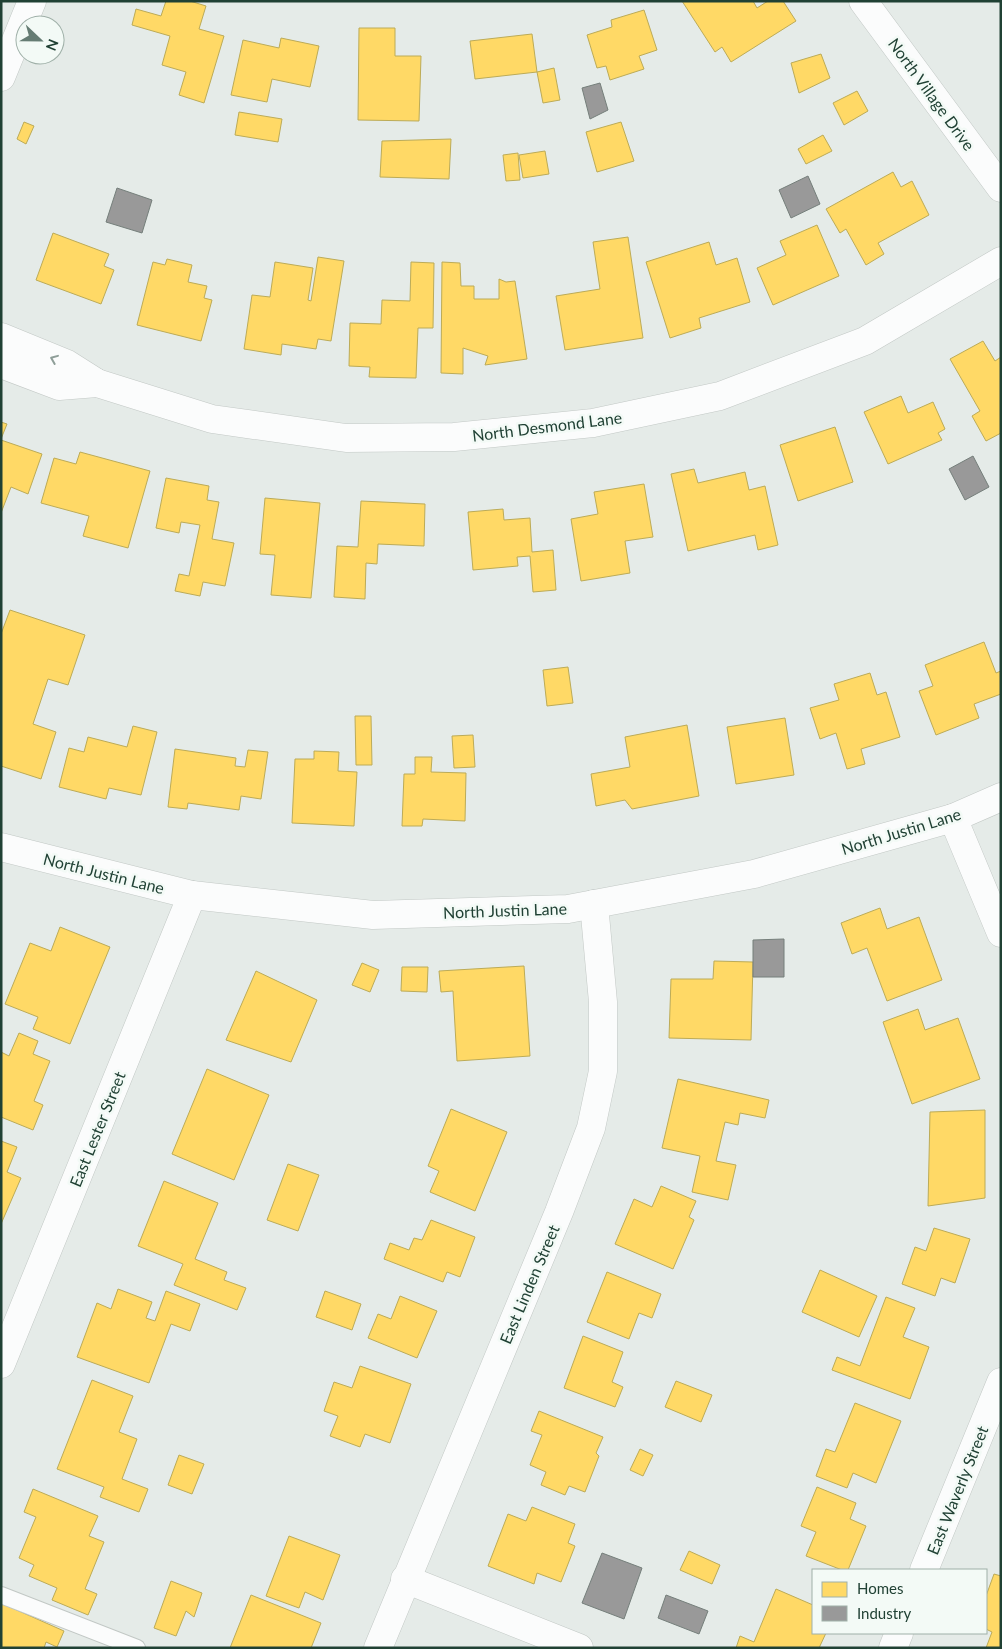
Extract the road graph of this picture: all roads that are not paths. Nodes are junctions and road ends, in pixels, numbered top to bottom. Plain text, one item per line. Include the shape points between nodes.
1 (32, 1) edge
2 (863, 1) edge
3 (1, 77) edge
4 (1001, 188) edge
5 (1001, 261) edge
6 (1, 337) edge
7 (1, 364) edge
8 (97, 383) junction
9 (1001, 797) edge
10 (953, 818) junction
11 (1, 847) edge
12 (192, 895) junction
13 (594, 904) junction
14 (1001, 932) edge
15 (1, 1364) edge
16 (1001, 1382) edge
17 (924, 1569) edge
18 (405, 1579) junction
19 (1, 1595) edge
20 (899, 1634) edge
21 (138, 1648) edge
22 (378, 1648) edge
23 (579, 1648) edge
24 (893, 1648) edge

1 - 3 street
2 - 4 street, North Village Drive
5 - 8 street, North Desmond Lane via 865,341 720,396 593,423 454,438 346,438 212,419
8 -> 6 street, North Desmond Lane via 67,364
7 - 8 street, North Desmond Lane via 59,386
9 - 10 street, North Justin Lane
10 - 13 street, North Justin Lane via 754,874
10 - 14 street
11 - 12 street, North Justin Lane
12 - 13 street, North Justin Lane via 373,916 568,909
12 - 15 street, East Lester Street
13 - 18 street, East Linden Street via 603,1002 603,1071 591,1128 555,1222
16 - 17 street, East Waverly Street
18 - 22 street, East Linden Street
18 - 23 street
19 - 21 lane
20 - 24 street

